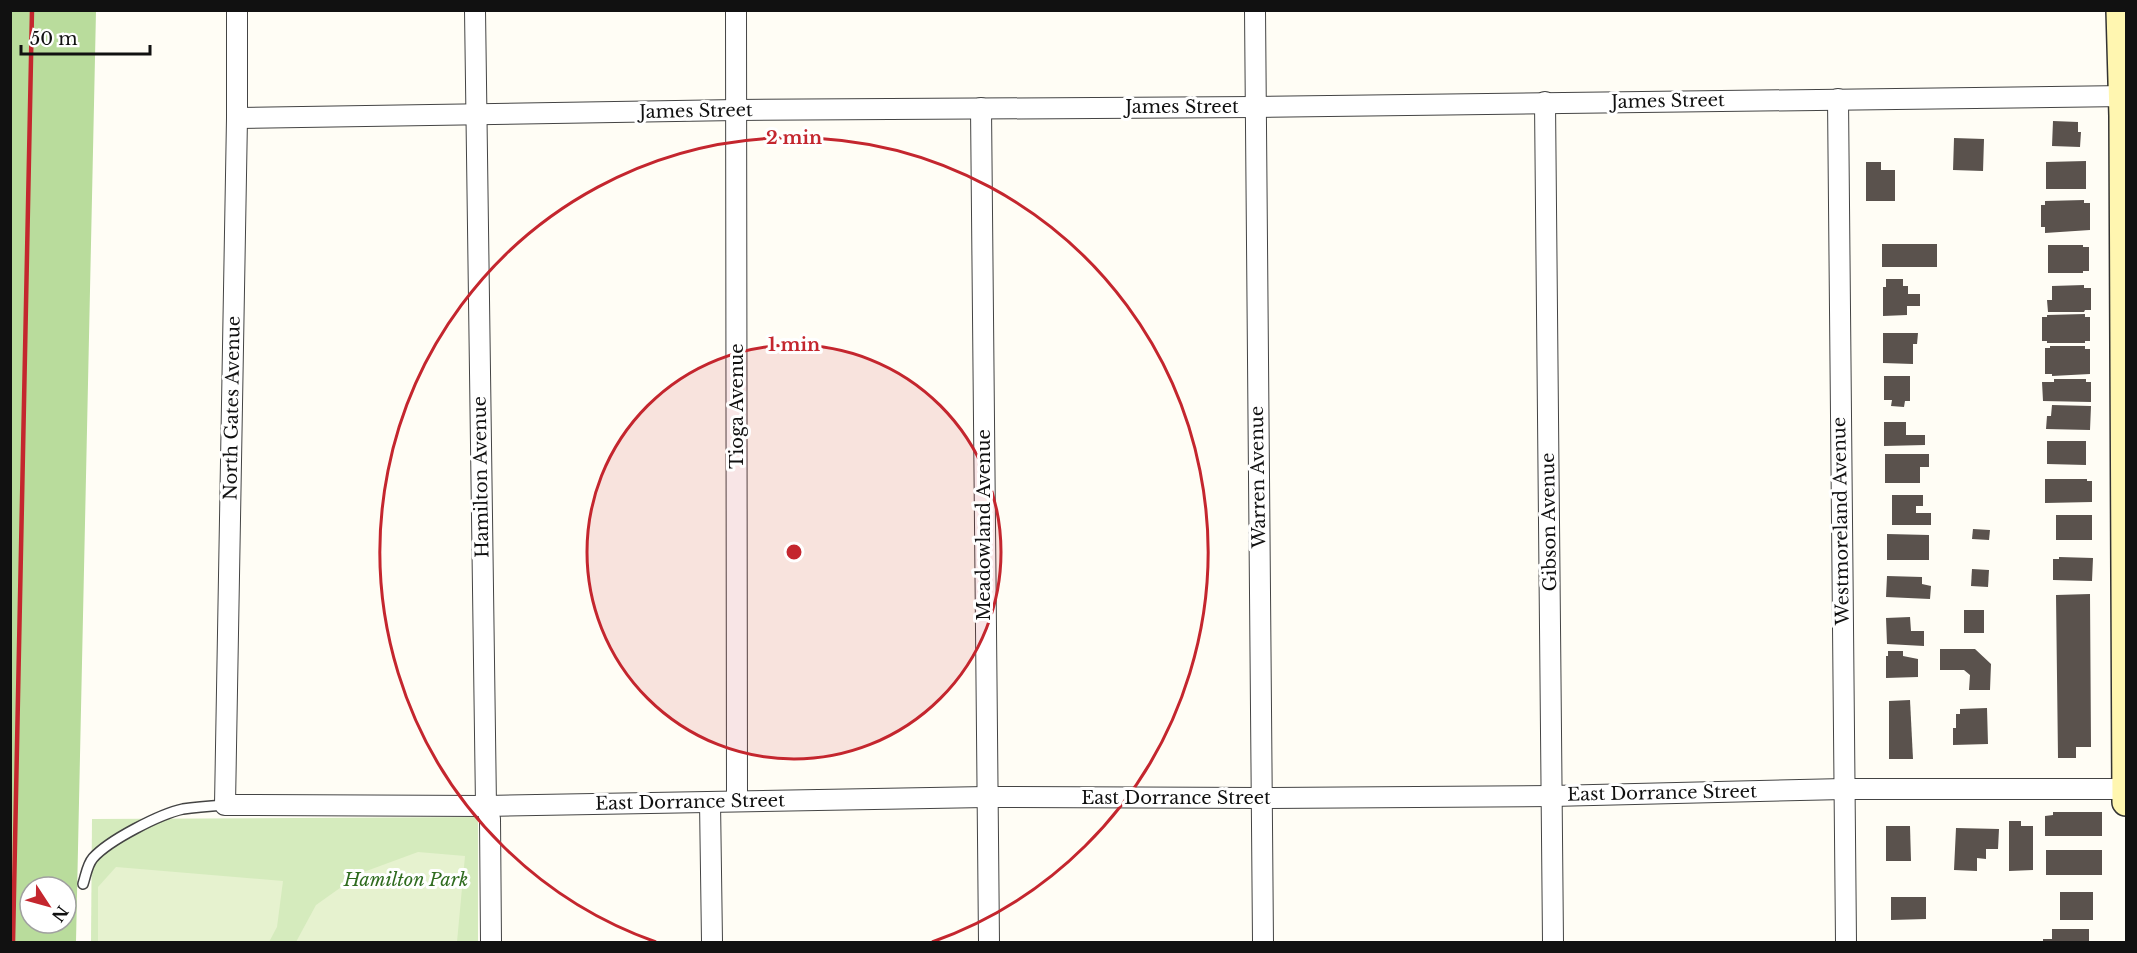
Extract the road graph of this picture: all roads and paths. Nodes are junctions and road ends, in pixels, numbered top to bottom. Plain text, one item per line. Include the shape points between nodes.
1 (237, 10) edge
2 (475, 10) edge
3 (736, 10) edge
4 (1255, 10) edge
5 (2120, 10) edge
6 (2124, 96) edge
7 (1838, 99) junction
8 (1545, 102) junction
9 (1255, 107) junction
10 (981, 108) junction
11 (737, 110) junction
12 (476, 115) junction
13 (237, 118) junction
14 (1844, 789) junction
15 (2126, 789) edge
16 (1552, 796) junction
17 (986, 798) junction
18 (1262, 798) junction
19 (737, 801) junction
20 (710, 802) junction
21 (2127, 802) edge
22 (225, 805) junction
23 (486, 806) junction
24 (83, 884) dead end
25 (491, 942) edge
26 (712, 942) edge
27 (989, 942) edge
28 (1263, 942) edge
29 (1553, 942) edge
30 (1846, 942) edge

1 - 13 street, North Gates Avenue
2 - 12 street, Hamilton Avenue
3 - 11 street, Tioga Avenue
4 - 9 street, Warren Avenue
5 - 6 main road
6 - 7 street, James Street
6 - 15 main road
7 - 8 street, James Street
7 - 14 street, Westmoreland Avenue
8 - 9 street, James Street
8 - 16 street, Gibson Avenue
9 - 10 street, James Street
9 - 18 street, Warren Avenue
10 - 11 street, James Street
10 - 17 street, Meadowland Avenue
11 - 12 street, James Street
11 - 19 street, Tioga Avenue
12 - 13 street, James Street
12 - 23 street, Hamilton Avenue
13 - 22 street, North Gates Avenue
14 - 15 street, East Dorrance Street
14 - 16 street, East Dorrance Street
14 - 30 street, Westmoreland Avenue
15 - 21 main road
16 - 18 street, East Dorrance Street
16 - 29 street, Gibson Avenue
17 - 18 street, East Dorrance Street
17 - 19 street, East Dorrance Street
17 - 27 street, Meadowland Avenue
18 - 28 street, Warren Avenue
19 - 20 street, East Dorrance Street
20 - 23 street, East Dorrance Street
20 - 26 street
22 - 23 street, East Dorrance Street
22 - 24 lane via 181,810 147,822 94,857
23 - 25 street, Hamilton Avenue via 490,819

